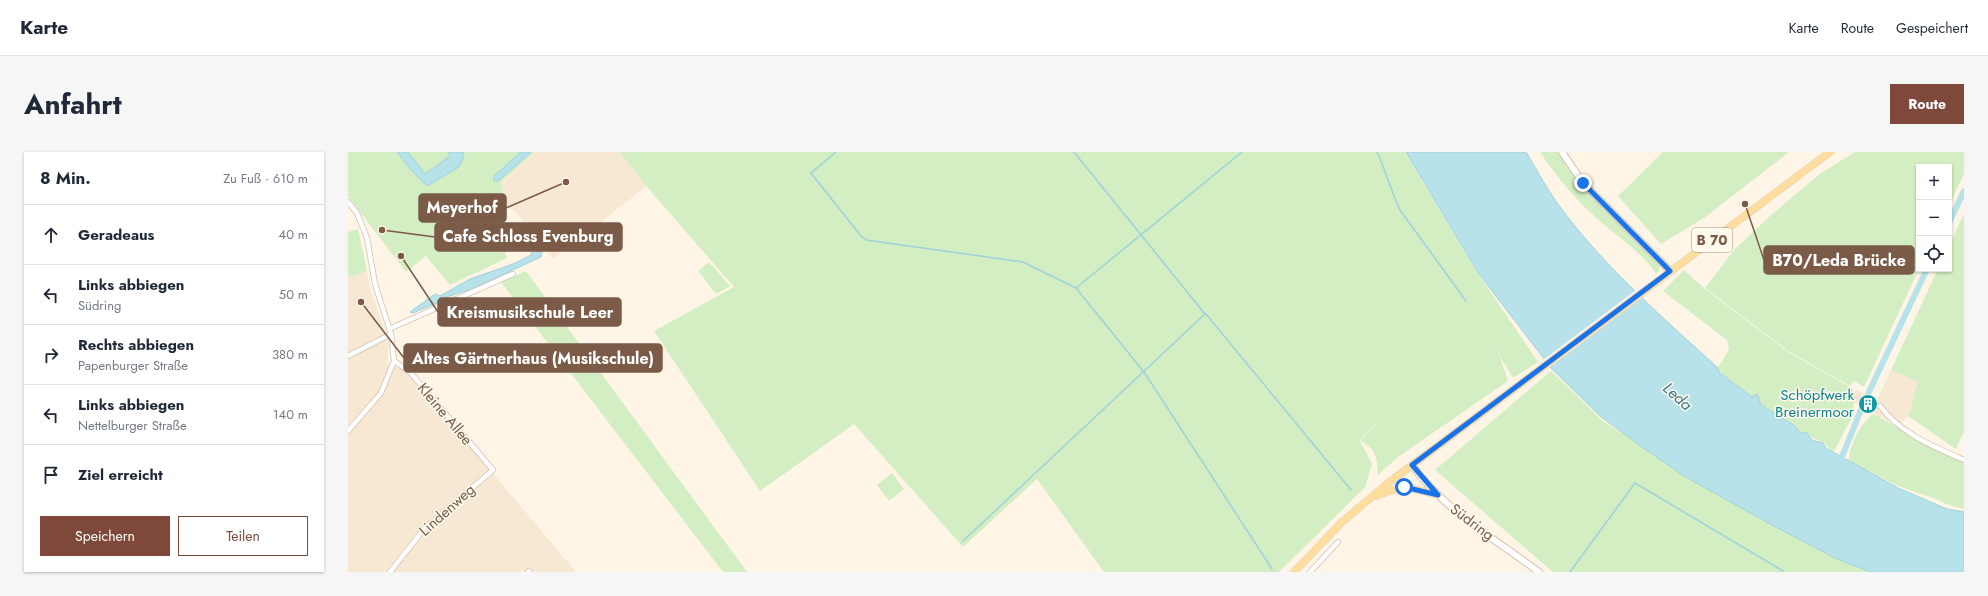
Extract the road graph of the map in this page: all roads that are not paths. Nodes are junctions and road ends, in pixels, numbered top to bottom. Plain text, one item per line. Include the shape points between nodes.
1 (1562, 152) edge
2 (1830, 152) edge
3 (348, 202) edge
4 (1670, 271) junction
5 (513, 274) dead end
6 (389, 329) junction
7 (391, 334) junction
8 (348, 356) edge
9 (394, 361) junction
10 (1880, 406) dead end
11 (348, 431) edge
12 (1964, 460) edge
13 (1412, 465) junction
14 (493, 470) joint
15 (1438, 495) junction
16 (1369, 499) junction
17 (1338, 542) dead end
18 (390, 572) edge
19 (1294, 572) edge
20 (1310, 572) edge
21 (1539, 572) edge

1 - 4 main road via 1583,183
2 - 4 main road, B 70
3 - 6 street via 367,238 375,284
4 - 13 main road, B 70
5 - 6 street
6 - 7 street
7 - 8 street
7 - 9 street
9 - 11 street via 382,393
9 - 14 street, Kleine Allee via 410,372
10 - 12 street via 1888,417 1909,433
13 - 15 main road, Südring
13 - 16 main road, B 70
14 - 18 street, Lindenweg via 424,529
15 - 16 main road via 1404,487
15 - 21 main road, Südring
16 - 19 main road, B 70 via 1315,548
17 - 20 street

